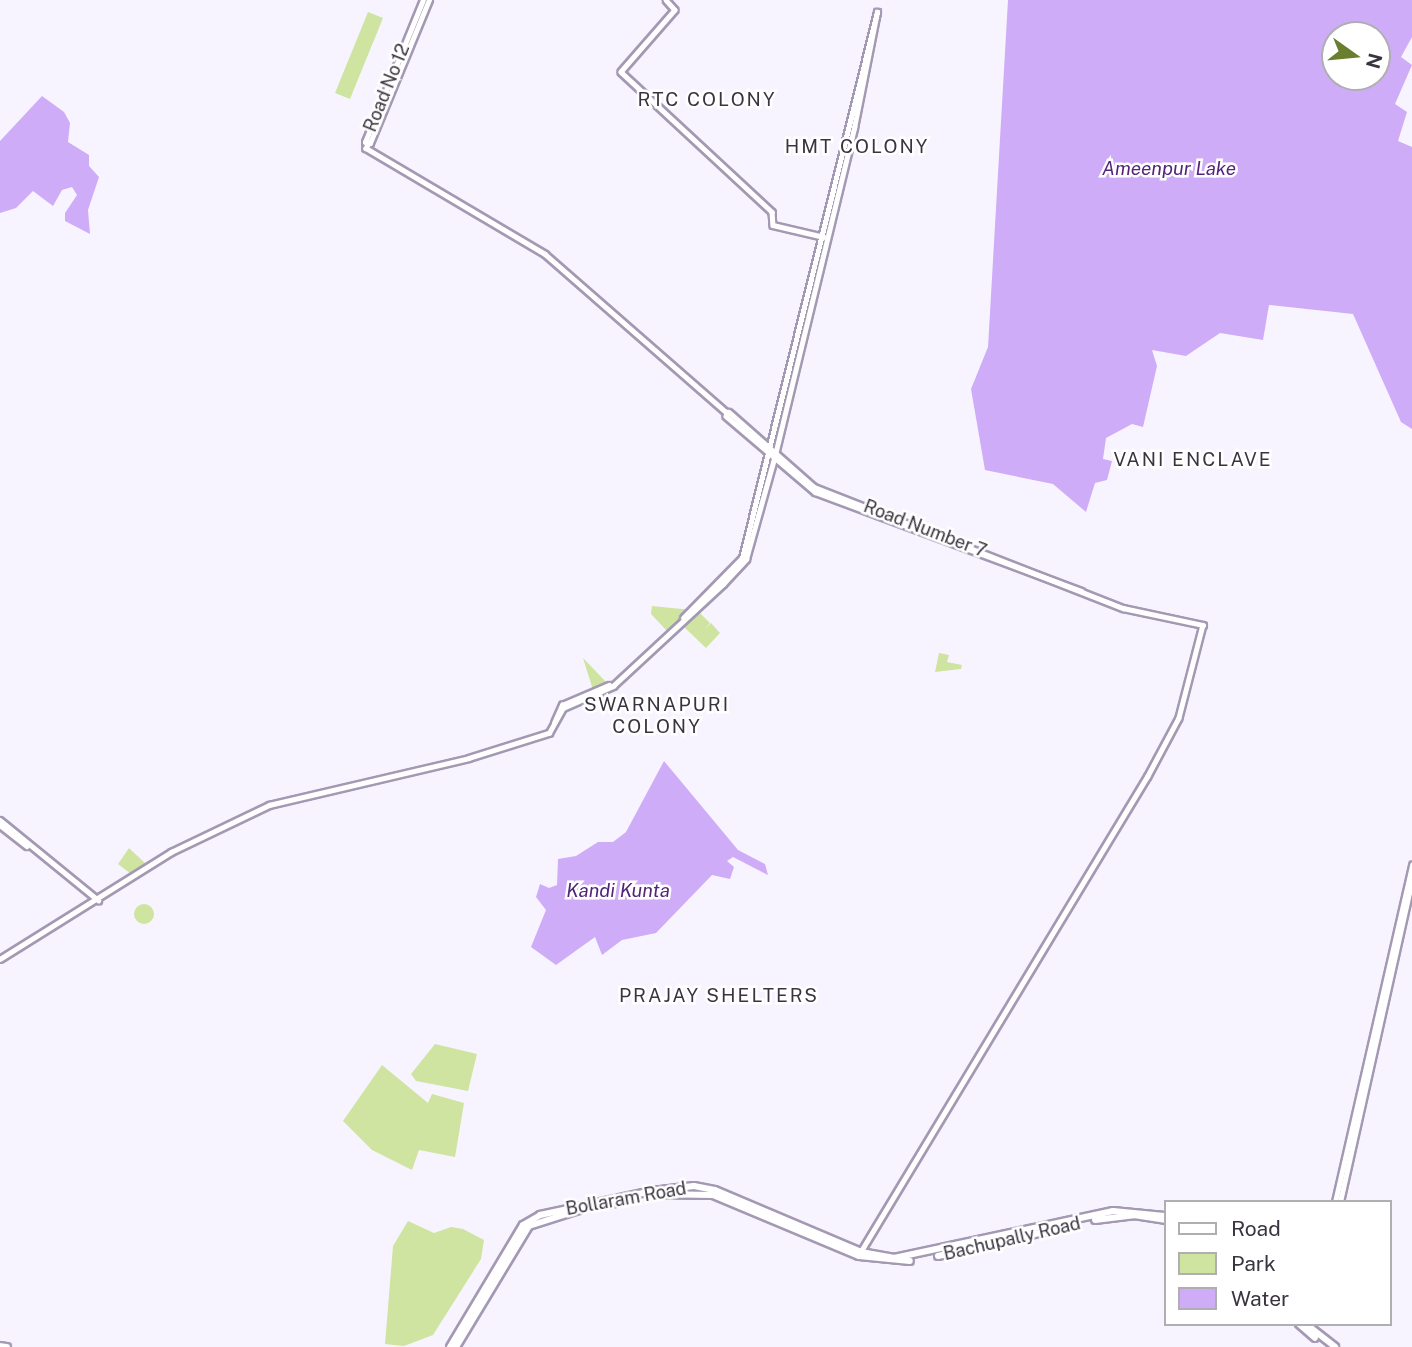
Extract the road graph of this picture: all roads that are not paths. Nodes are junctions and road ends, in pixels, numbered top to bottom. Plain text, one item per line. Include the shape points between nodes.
1 (423, 0) edge
2 (429, 0) edge
3 (666, 0) edge
4 (368, 145) junction
5 (826, 237) junction
6 (772, 456) junction
7 (0, 823) edge
8 (1412, 865) edge
9 (1412, 881) edge
10 (1408, 889) edge
11 (97, 900) junction
12 (0, 959) edge
13 (1338, 1200) edge
14 (613, 1201) junction
15 (1164, 1218) edge
16 (860, 1254) junction
17 (1302, 1326) edge
18 (1309, 1326) edge
19 (0, 1346) edge
20 (7, 1347) edge
21 (450, 1347) edge
22 (456, 1347) edge
23 (1328, 1347) edge
24 (1335, 1347) edge

1 - 4 street, Road No 12 via 365,142
2 - 4 street, Road No 12
3 - 5 street via 675,10 620,71 772,212 772,224
4 - 6 street, Road Number 7 via 366,148 545,254
5 - 5 street via 877,12
5 - 6 street
6 - 11 street via 747,559 612,686 563,708 549,733 466,759 269,805 209,831
6 - 16 street, Road Number 7 via 814,487 1123,608 1203,625 1179,718 1148,776
7 - 11 street
8 - 10 street
9 - 10 street
10 - 13 street
11 - 12 street
14 - 16 main road, Bollaram Road via 674,1187 704,1187
14 - 21 main road, Bollaram Road via 540,1215 523,1225
14 - 22 main road, Bollaram Road via 528,1226
15 - 16 main road, Bachupally Road via 1114,1216 894,1258
17 - 23 main road
18 - 24 main road
19 - 20 main road

